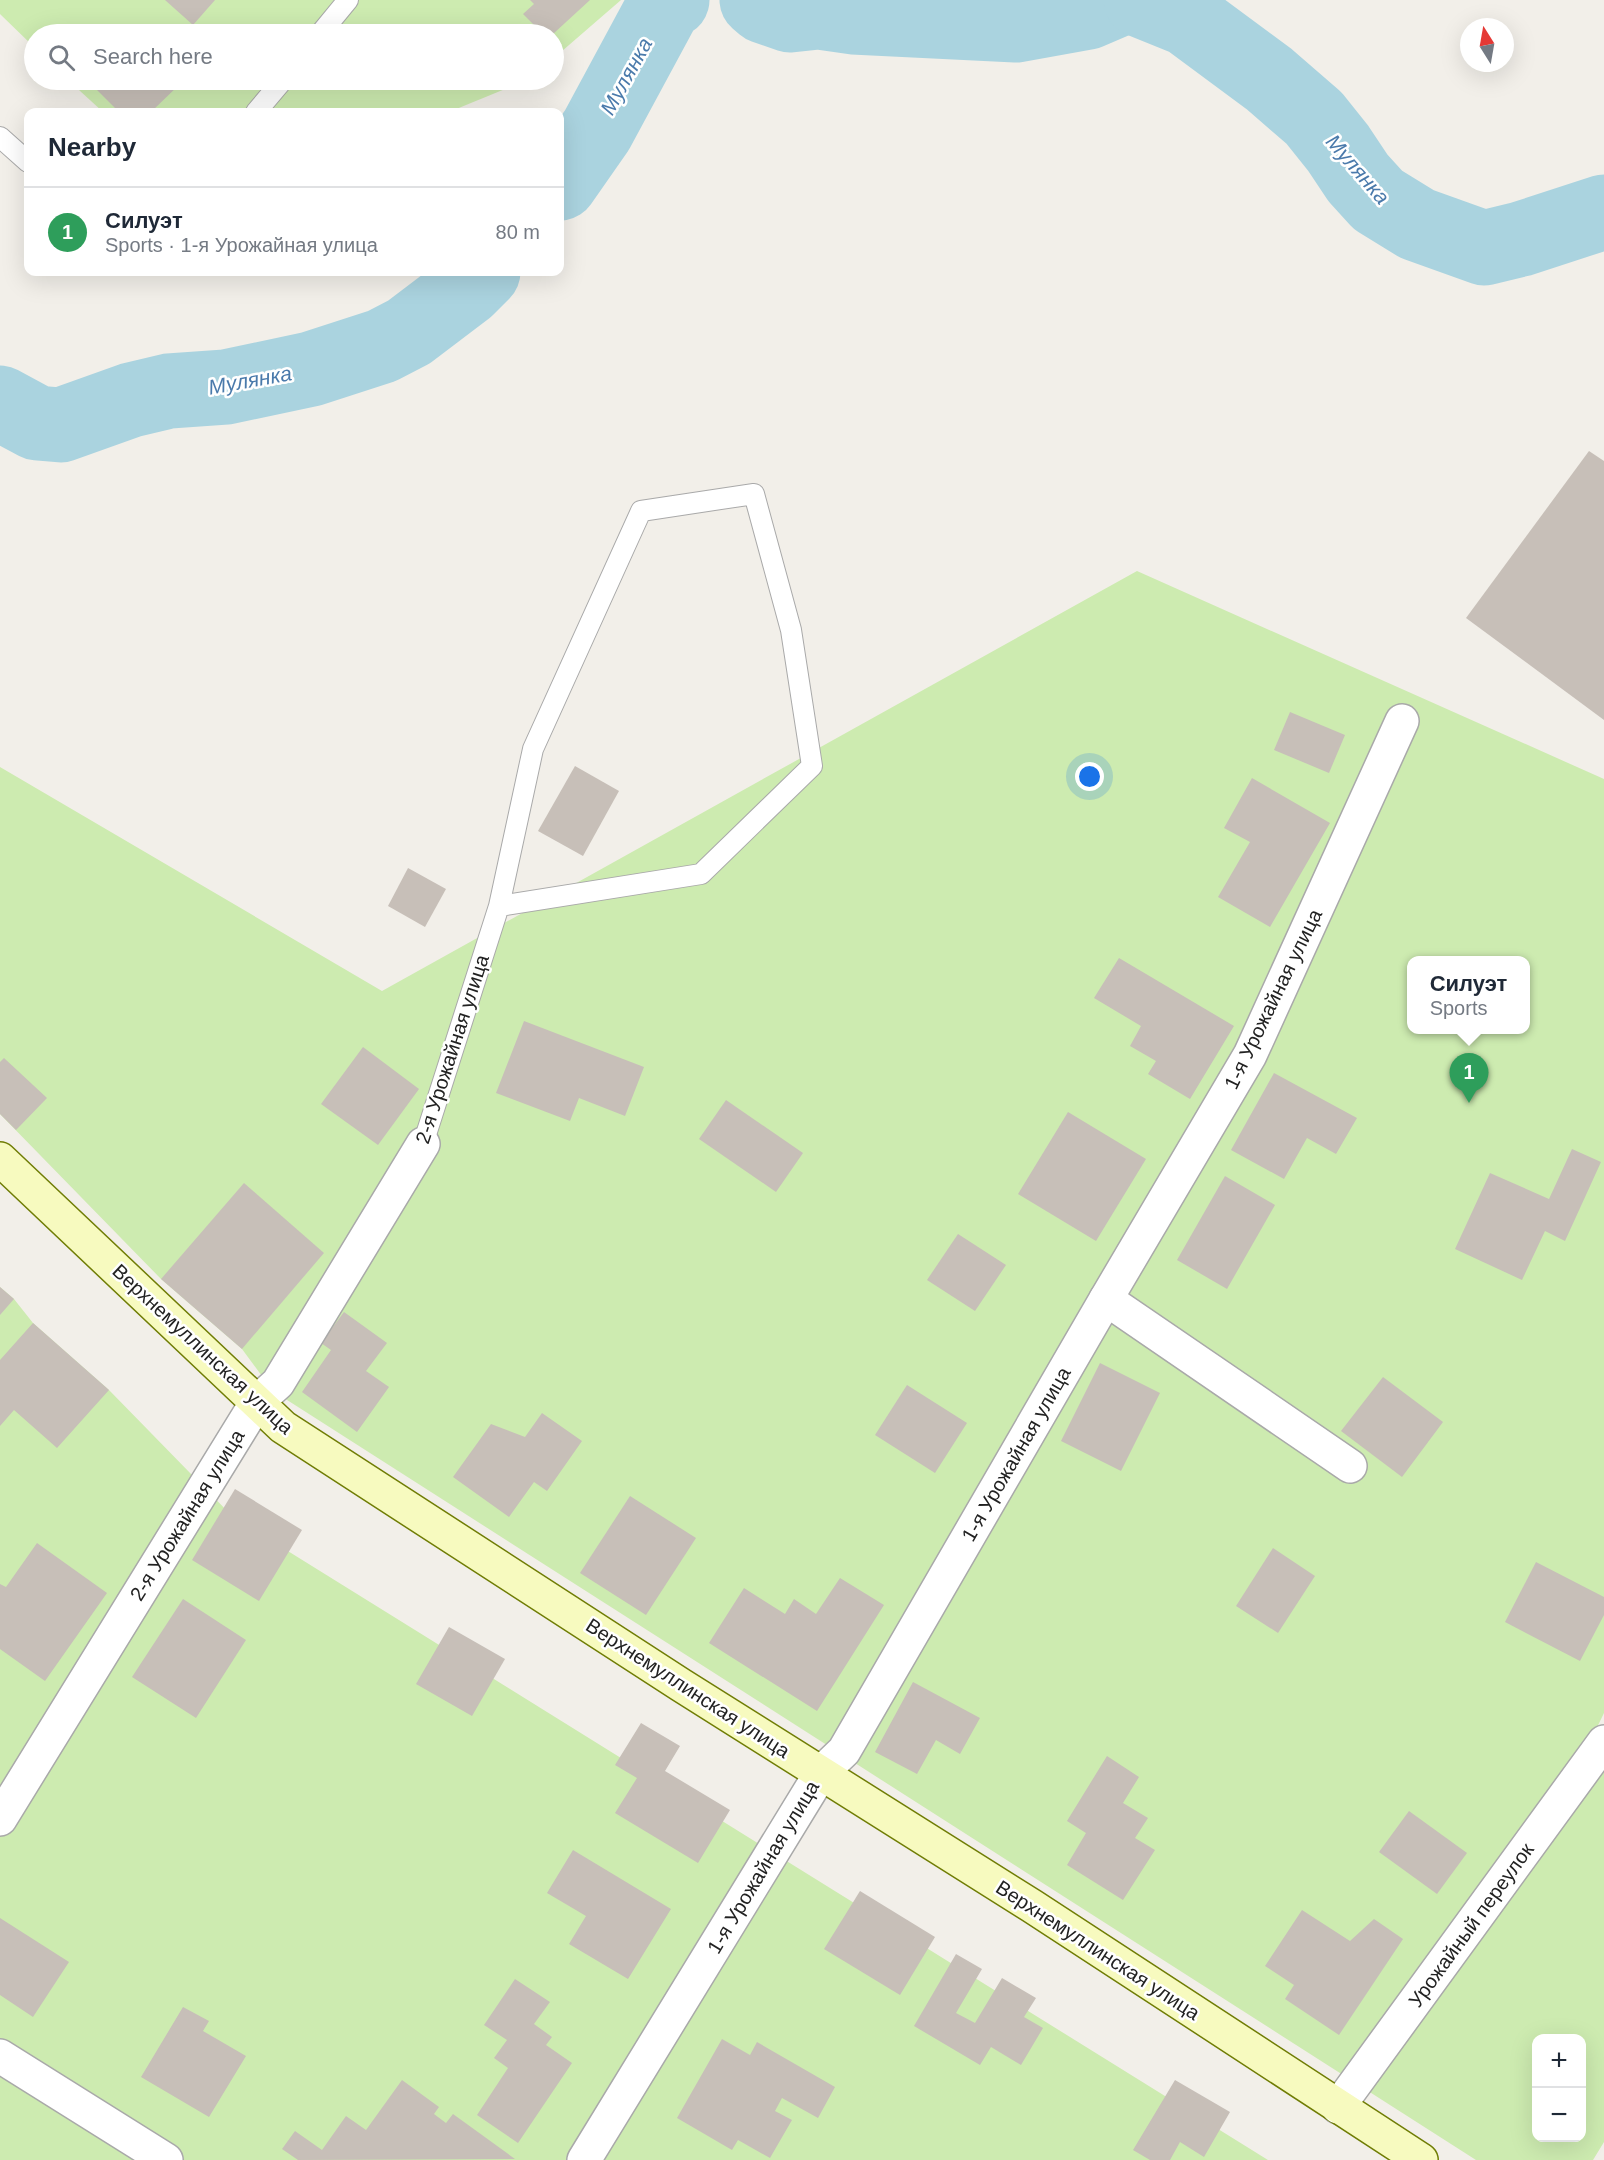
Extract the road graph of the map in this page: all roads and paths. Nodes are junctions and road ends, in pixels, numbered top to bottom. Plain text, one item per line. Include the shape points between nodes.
1 (348, 0) edge
2 (328, 24) edge
3 (275, 90) edge
4 (259, 108) edge
5 (0, 137) edge
6 (24, 158) edge
7 (1402, 721) dead end
8 (499, 906) junction
9 (423, 1144) joint
10 (0, 1159) edge
11 (1106, 1299) junction
12 (257, 1402) junction
13 (1350, 1466) dead end
14 (1604, 1742) edge
15 (821, 1773) junction
16 (0, 1820) edge
17 (0, 2056) edge
18 (1338, 2107) junction
19 (166, 2160) edge
20 (585, 2160) edge
21 (1421, 2160) edge

1 - 2 lane
3 - 4 lane
5 - 6 lane
7 - 11 street, 1-я Урожайная улица via 1250,1055
8 - 8 lane, 2-я Урожайная улица via 701,874 812,766 791,630 754,494 641,511 533,749
8 - 9 lane, 2-я Урожайная улица
9 - 12 street, 2-я Урожайная улица via 278,1383
10 - 12 street, Верхнемуллинская улица
11 - 13 street
11 - 15 street, 1-я Урожайная улица via 844,1751
12 - 15 street, Верхнемуллинская улица via 283,1427
12 - 16 street, 2-я Урожайная улица
14 - 18 street, Урожайный переулок
15 - 18 street, Верхнемуллинская улица
15 - 20 street, 1-я Урожайная улица
17 - 19 street
18 - 21 street, Верхнемуллинская улица

